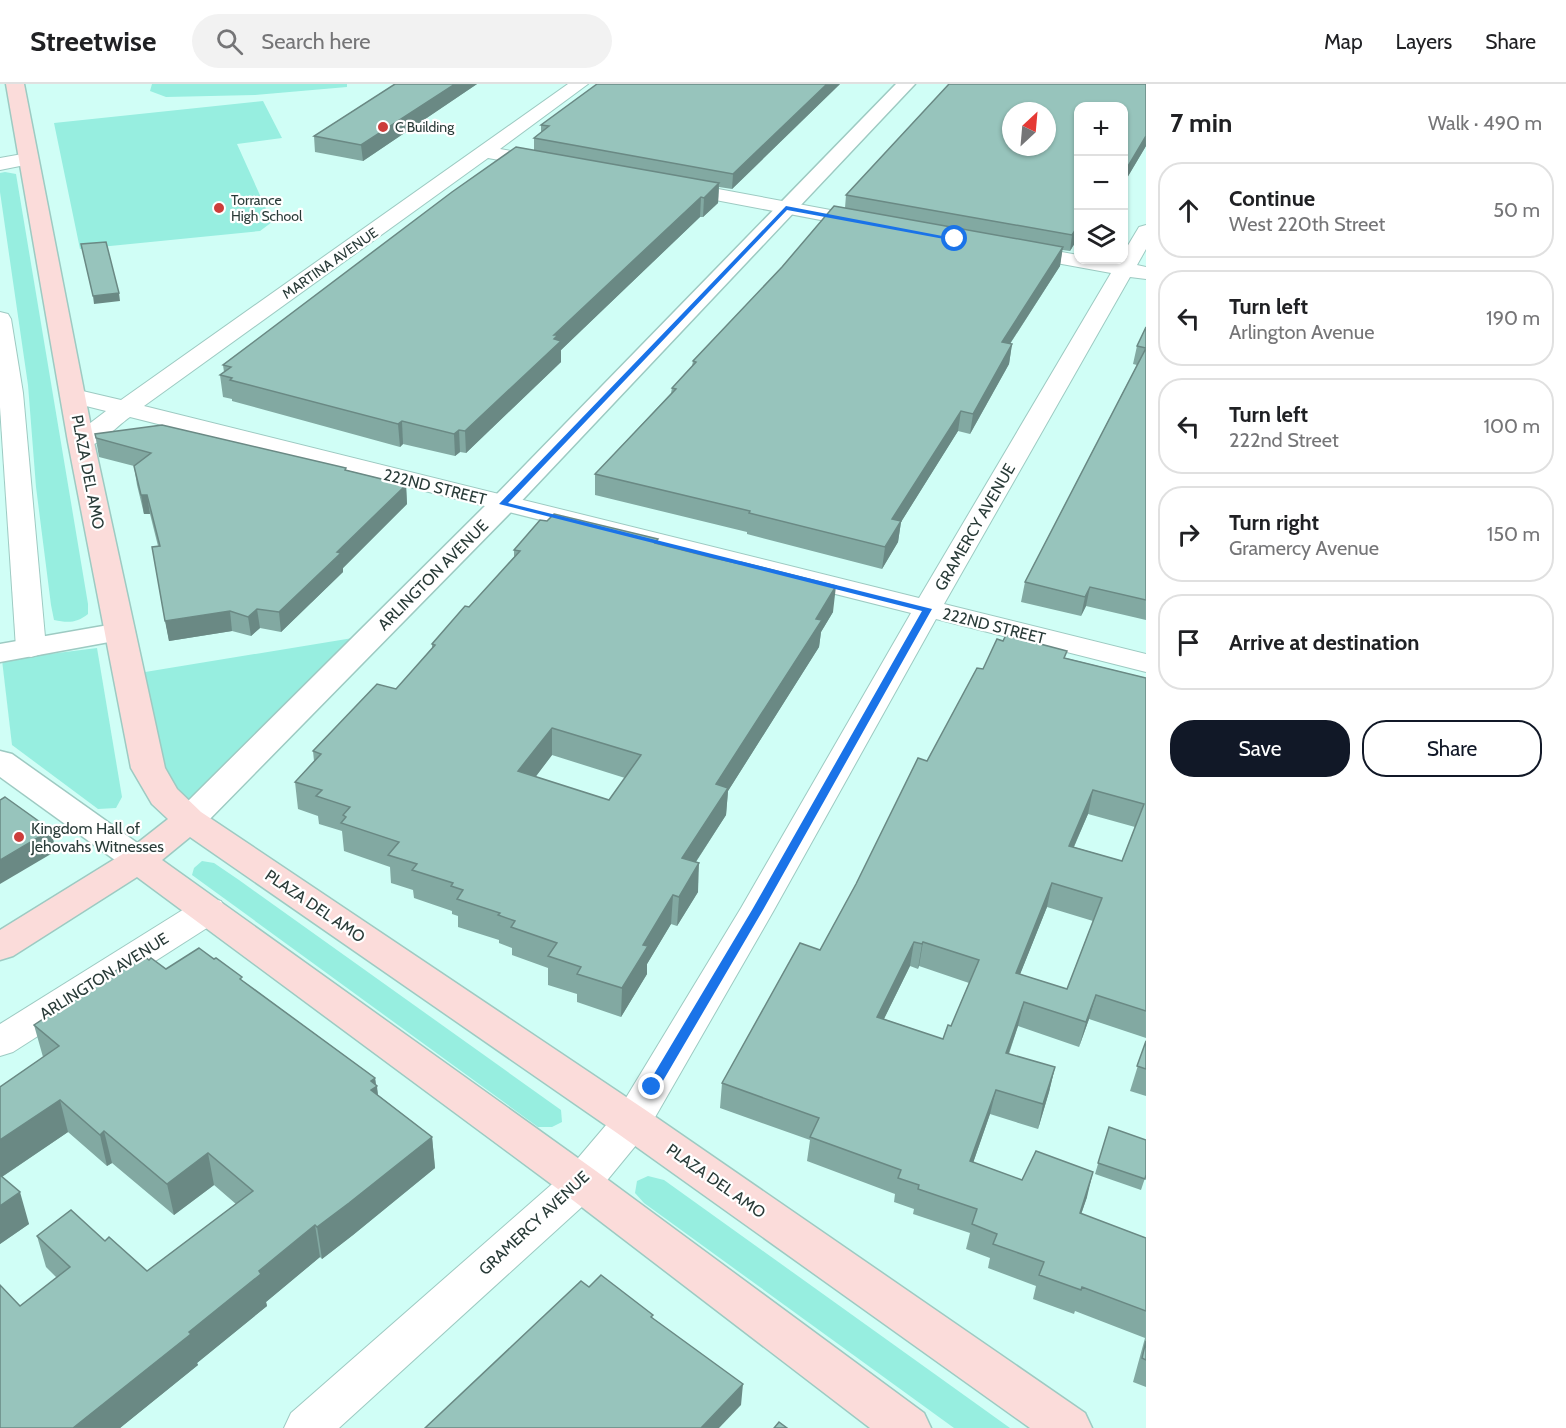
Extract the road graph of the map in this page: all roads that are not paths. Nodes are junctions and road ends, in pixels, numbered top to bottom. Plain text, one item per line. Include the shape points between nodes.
1 (15, 84) edge
2 (579, 84) edge
3 (906, 84) edge
4 (486, 152) junction
5 (28, 159) junction
6 (0, 164) edge
7 (568, 167) edge
8 (660, 184) edge
9 (786, 208) junction
10 (887, 226) edge
11 (1146, 231) edge
12 (1000, 247) edge
13 (1135, 271) edge
14 (0, 319) edge
15 (74, 396) junction
16 (125, 409) junction
17 (81, 442) junction
18 (503, 504) junction
19 (927, 609) junction
20 (120, 632) junction
21 (31, 648) junction
22 (0, 653) edge
23 (1146, 663) edge
24 (0, 761) edge
25 (189, 820) junction
26 (138, 860) junction
27 (209, 910) junction
28 (0, 947) edge
29 (0, 1042) edge
30 (632, 1122) junction
31 (581, 1183) junction
32 (308, 1428) edge
33 (907, 1428) edge
34 (1068, 1428) edge

1 - 5 main road, PLAZA DEL AMO
2 - 4 street, MARTINA AVENUE
3 - 9 street, ARLINGTON AVENUE
4 - 7 street
4 - 16 street, MARTINA AVENUE
5 - 6 street
5 - 15 main road, PLAZA DEL AMO
8 - 9 street
9 - 10 street
9 - 18 street, ARLINGTON AVENUE
11 - 13 street, GRAMERCY AVENUE
12 - 13 street
13 - 19 street, GRAMERCY AVENUE
14 - 21 street via 11,393
15 - 16 street, 222ND STREET
15 - 17 main road, PLAZA DEL AMO
16 - 17 street, MARTINA AVENUE
16 - 18 street, 222ND STREET
17 - 20 main road, PLAZA DEL AMO
18 - 19 street, 222ND STREET
18 - 25 street, ARLINGTON AVENUE
19 - 23 street, 222ND STREET
19 - 30 street, GRAMERCY AVENUE
20 - 21 street
20 - 25 main road, PLAZA DEL AMO via 148,768 164,796
21 - 22 street
24 - 26 street
25 - 26 main road, ARLINGTON AVENUE
25 - 30 main road, PLAZA DEL AMO
26 - 27 main road
26 - 28 main road, ARLINGTON AVENUE
27 - 29 street, ARLINGTON AVENUE
27 - 31 main road
30 - 31 street, GRAMERCY AVENUE
30 - 34 main road, PLAZA DEL AMO
31 - 32 street, GRAMERCY AVENUE
31 - 33 main road

